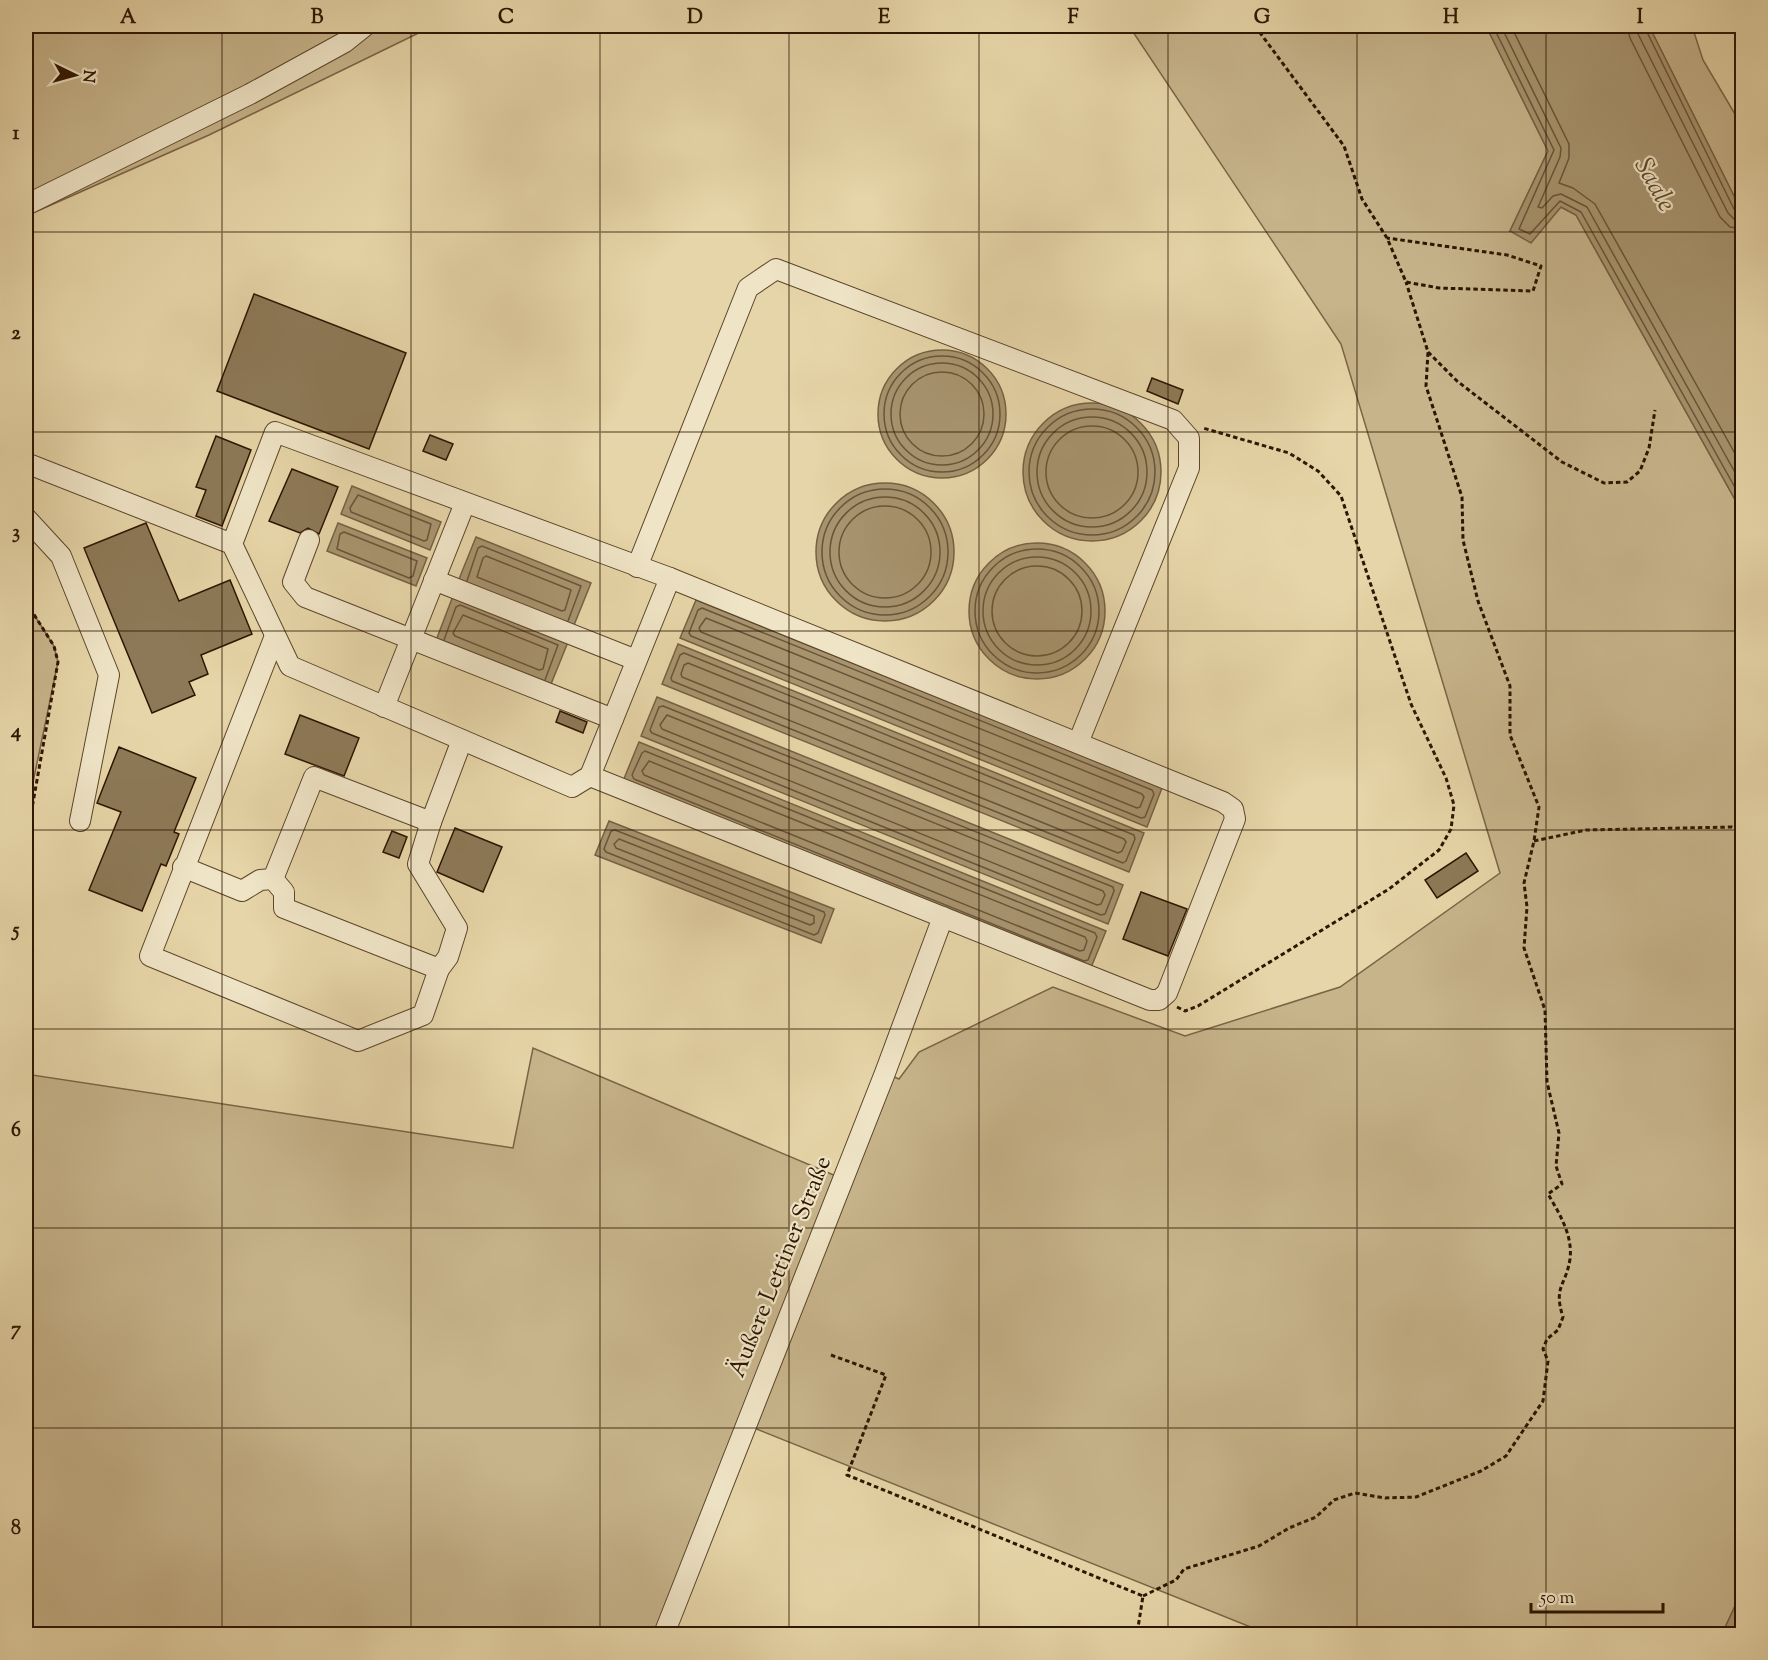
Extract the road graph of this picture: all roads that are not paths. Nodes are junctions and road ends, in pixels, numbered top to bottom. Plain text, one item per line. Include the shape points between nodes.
1 (365, 26) edge
2 (26, 204) edge
3 (26, 463) edge
4 (465, 503) junction
5 (26, 518) edge
6 (309, 540) dead end
7 (232, 544) junction
8 (637, 567) junction
9 (670, 578) junction
10 (434, 580) junction
11 (275, 636) junction
12 (411, 639) junction
13 (636, 660) junction
14 (384, 707) junction
15 (613, 719) junction
16 (462, 740) junction
17 (1078, 743) junction
18 (590, 776) junction
19 (80, 821) dead end
20 (431, 822) junction
21 (183, 867) junction
22 (273, 879) junction
23 (944, 916) junction
24 (439, 969) junction
25 (664, 1635) edge

1 - 2 street via 345,42 250,94
3 - 7 street
4 - 7 street via 275,432
4 - 8 street
4 - 10 street
5 - 19 street via 61,556 109,675
6 - 12 street via 293,582 304,597
7 - 11 street
8 - 9 street
8 - 17 street via 748,288 777,269 1173,420 1189,438 1189,468
9 - 13 street
9 - 17 street
10 - 12 street
10 - 13 street
11 - 14 street via 290,666
11 - 21 street
12 - 14 street
12 - 15 street
13 - 15 street
14 - 16 street
15 - 18 street
16 - 18 street via 572,787
16 - 20 street
17 - 23 street via 1233,808 1235,819 1167,993 1159,1000 1150,1000
18 - 23 street
20 - 22 street via 314,777
20 - 24 street via 418,864 457,928 448,957
21 - 22 street via 242,891 260,880
21 - 24 street via 150,956 358,1041 423,1016
22 - 24 street via 284,892 284,908
23 - 25 street, Äußere Lettiner Straße

